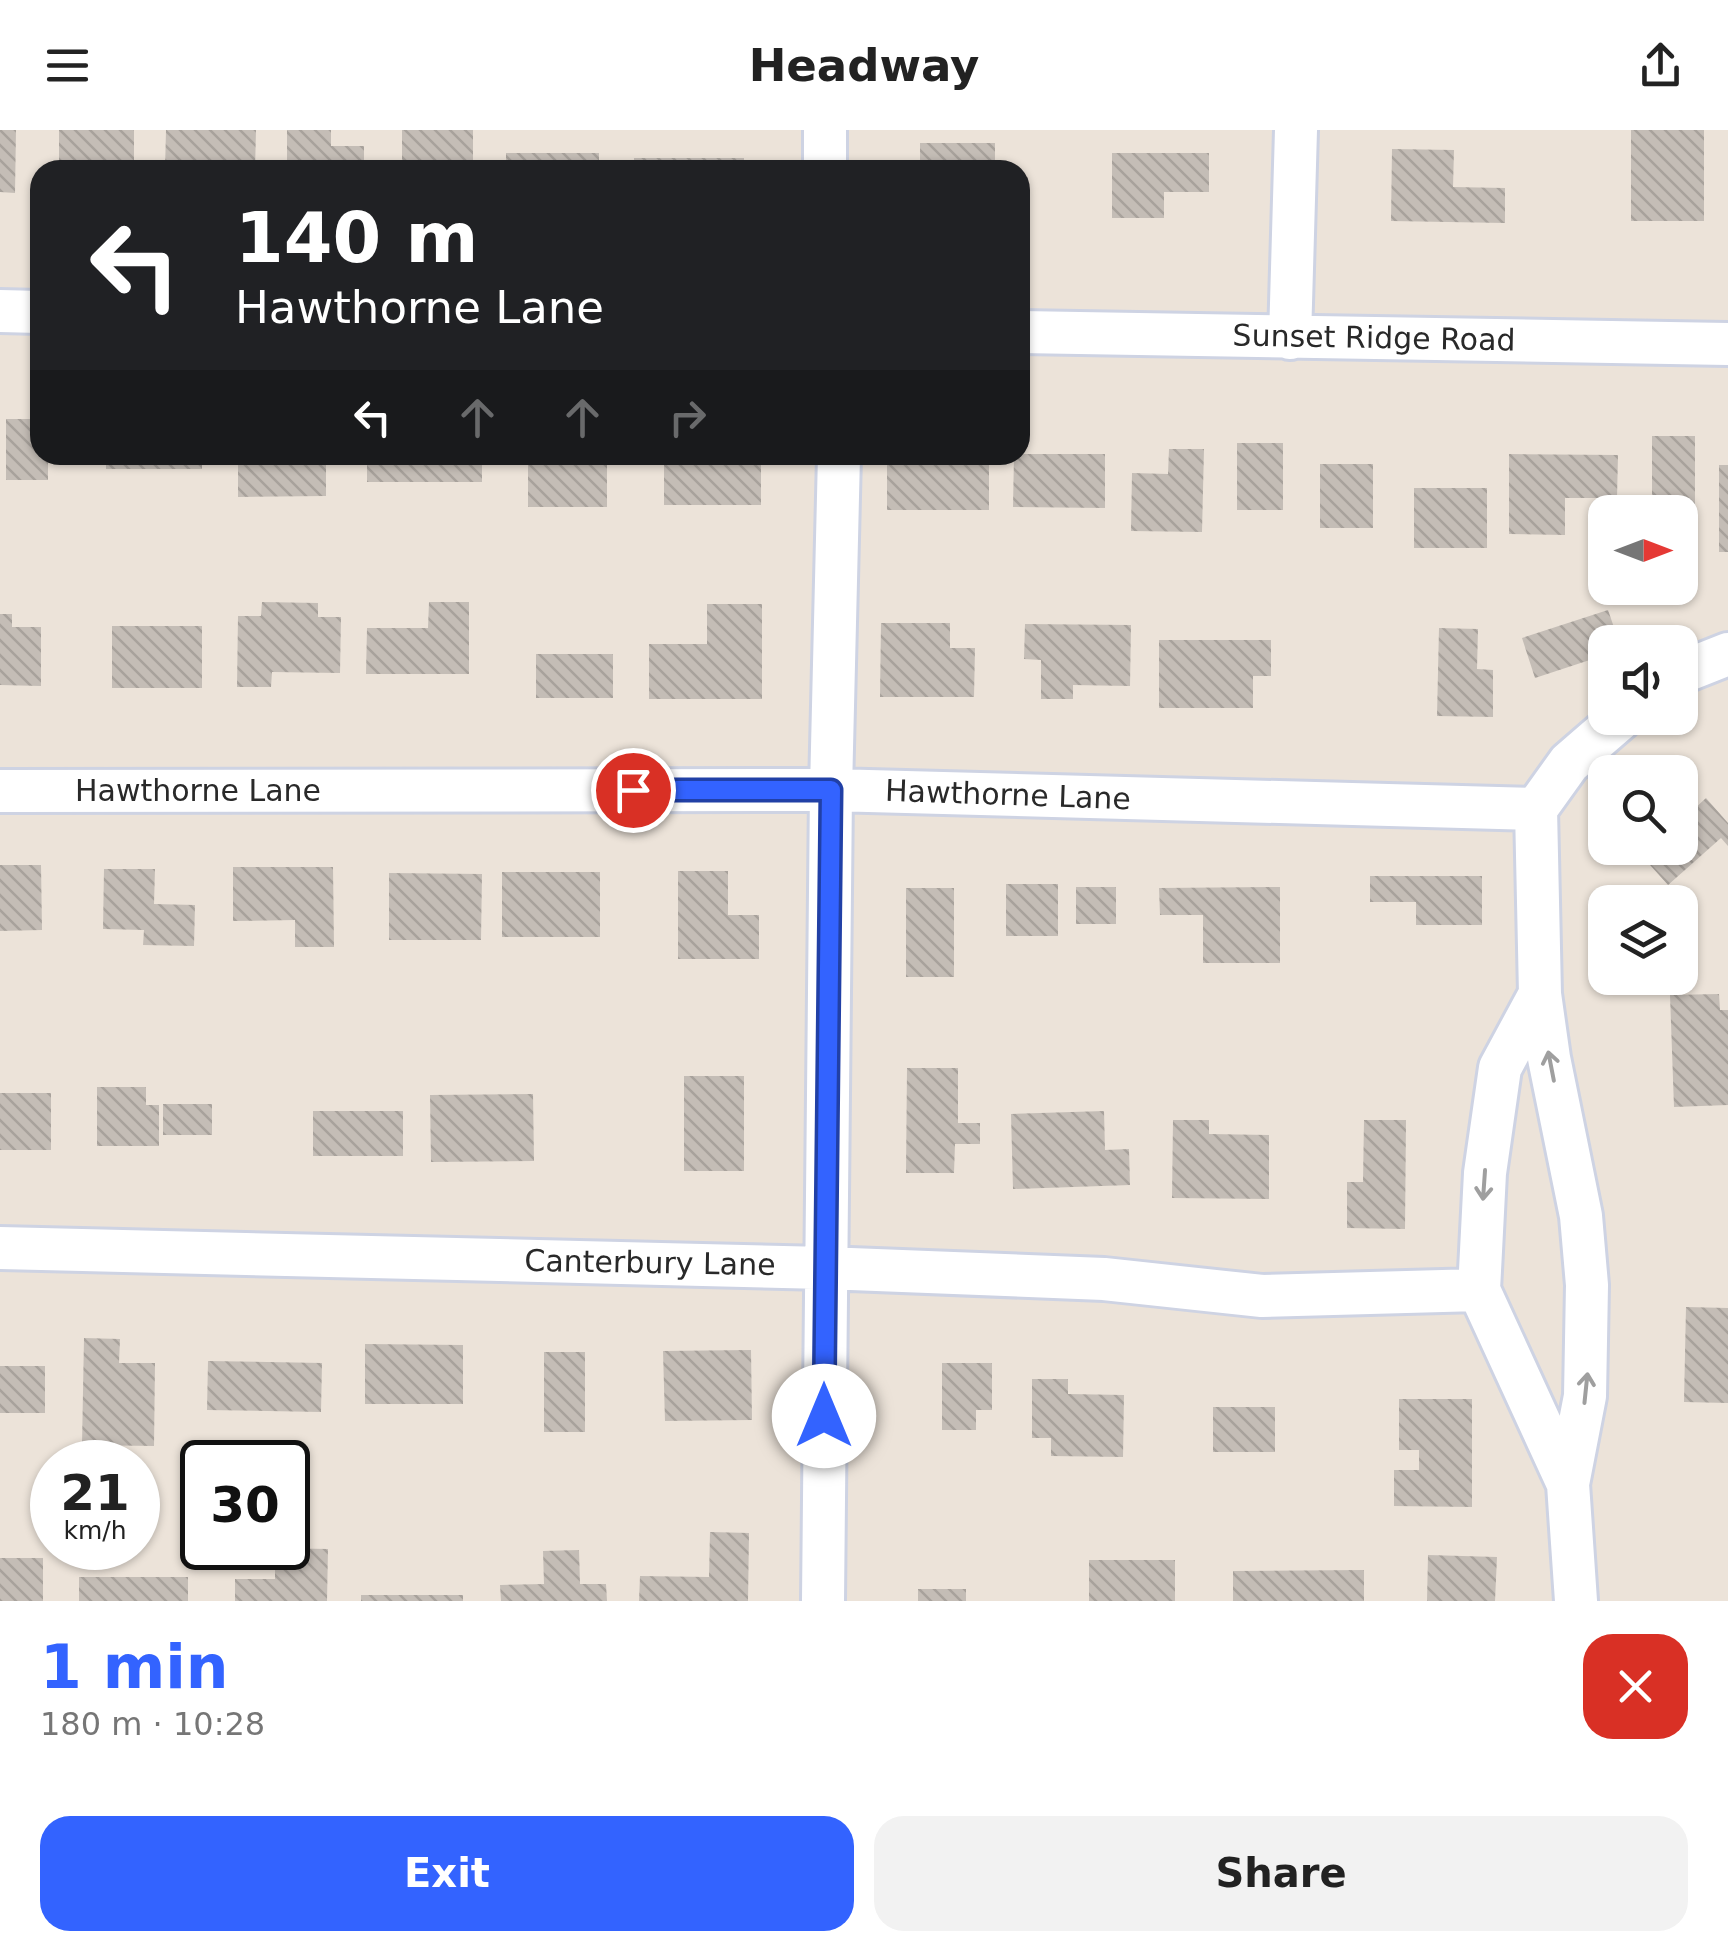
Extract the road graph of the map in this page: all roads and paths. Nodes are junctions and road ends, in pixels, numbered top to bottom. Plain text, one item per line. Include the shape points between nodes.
1 (824, 130) edge
2 (1296, 130) edge
3 (825, 160) edge
4 (0, 312) edge
5 (30, 312) edge
6 (1030, 332) edge
7 (1290, 338) junction
8 (1728, 344) edge
9 (839, 465) edge
10 (1728, 654) edge
11 (1698, 666) edge
12 (1601, 735) edge
13 (831, 790) junction
14 (0, 792) edge
15 (1536, 809) junction
16 (1540, 994) junction
17 (0, 1248) edge
18 (824, 1268) junction
19 (1479, 1290) junction
20 (1568, 1484) junction
21 (823, 1601) edge
22 (1576, 1601) edge

1 - 3 street
2 - 7 street
4 - 5 street
6 - 7 street, Sunset Ridge Road
7 - 8 street, Sunset Ridge Road
9 - 13 street
10 - 11 street
12 - 15 street via 1569,763
13 - 14 street, Hawthorne Lane
13 - 15 street, Hawthorne Lane
13 - 18 street
15 - 16 street
16 -> 19 street via 1500,1068 1484,1173
20 -> 16 street via 1585,1396 1588,1285
17 - 18 street, Canterbury Lane
18 - 19 street, Canterbury Lane via 1104,1279 1262,1296
18 - 21 street
19 - 20 street
20 - 22 street

